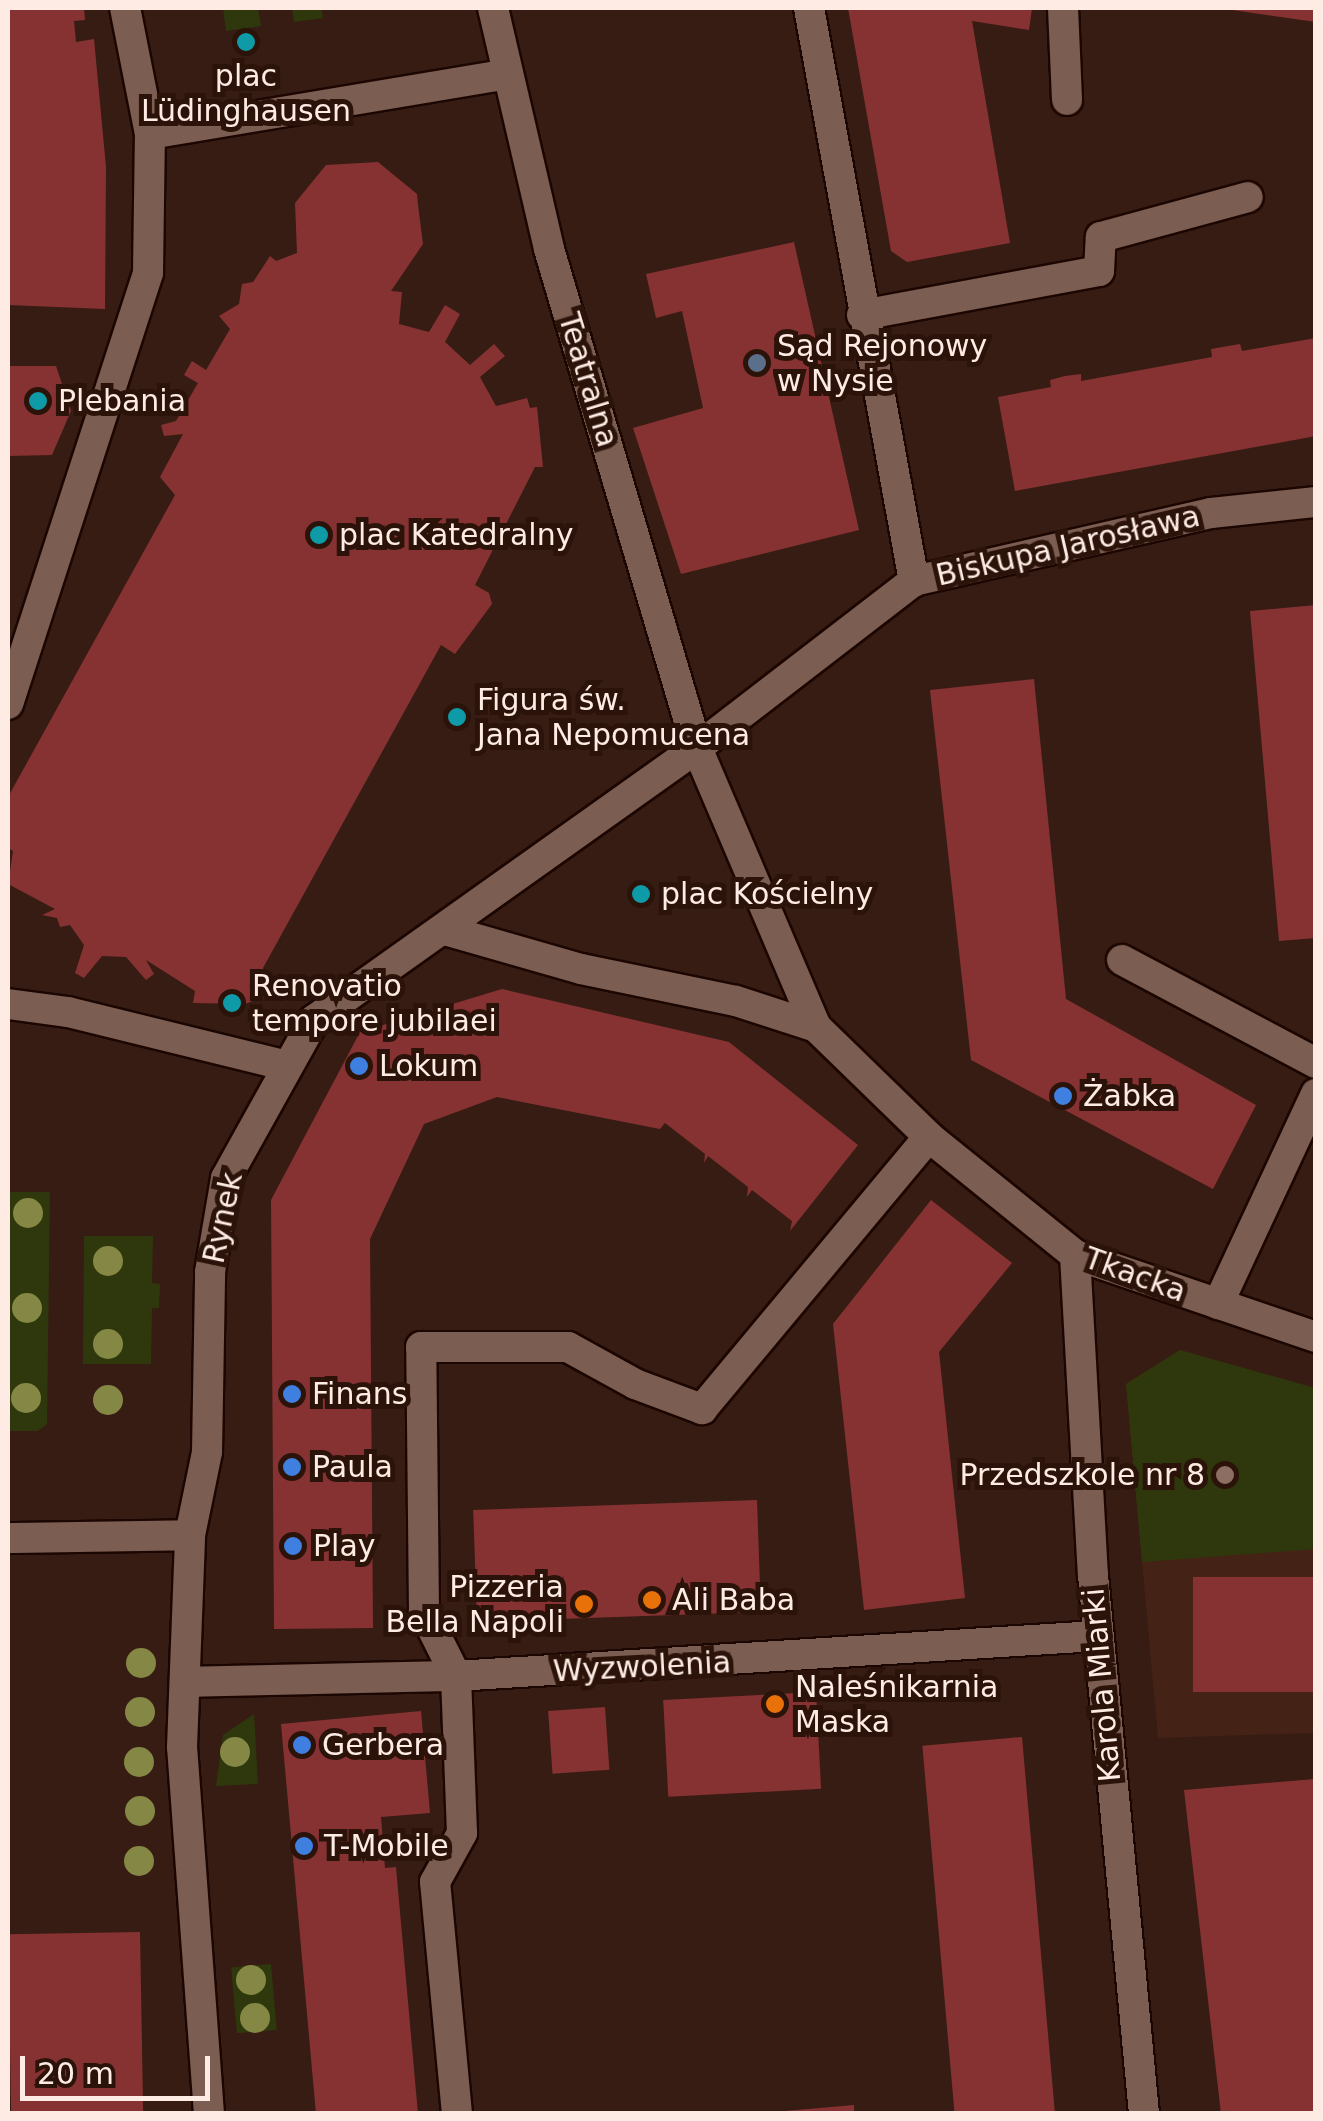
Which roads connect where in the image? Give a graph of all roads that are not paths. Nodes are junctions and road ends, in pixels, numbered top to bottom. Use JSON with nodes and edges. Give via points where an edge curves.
{"nodes":[{"id":1,"x":125,"y":8,"type":"edge"},
{"id":2,"x":493,"y":8,"type":"edge"},
{"id":3,"x":808,"y":8,"type":"edge"},
{"id":4,"x":1063,"y":8,"type":"edge"},
{"id":5,"x":504,"y":75,"type":"junction"},
{"id":6,"x":1067,"y":100,"type":"dead end"},
{"id":7,"x":150,"y":134,"type":"junction"},
{"id":8,"x":1248,"y":197,"type":"dead end"},
{"id":9,"x":862,"y":315,"type":"junction"},
{"id":10,"x":1316,"y":502,"type":"edge"},
{"id":11,"x":914,"y":581,"type":"junction"},
{"id":12,"x":8,"y":704,"type":"edge"},
{"id":13,"x":698,"y":748,"type":"junction"},
{"id":14,"x":445,"y":930,"type":"junction"},
{"id":15,"x":1122,"y":960,"type":"dead end"},
{"id":16,"x":8,"y":1004,"type":"edge"},
{"id":17,"x":816,"y":1027,"type":"junction"},
{"id":18,"x":1316,"y":1063,"type":"edge"},
{"id":19,"x":284,"y":1066,"type":"junction"},
{"id":20,"x":1316,"y":1094,"type":"edge"},
{"id":21,"x":928,"y":1137,"type":"junction"},
{"id":22,"x":1075,"y":1255,"type":"junction"},
{"id":23,"x":1218,"y":1304,"type":"junction"},
{"id":24,"x":1316,"y":1338,"type":"edge"},
{"id":25,"x":190,"y":1535,"type":"junction"},
{"id":26,"x":8,"y":1538,"type":"edge"},
{"id":27,"x":1098,"y":1636,"type":"junction"},
{"id":28,"x":456,"y":1676,"type":"junction"},
{"id":29,"x":185,"y":1682,"type":"junction"},
{"id":30,"x":209,"y":2114,"type":"edge"},
{"id":31,"x":458,"y":2114,"type":"edge"},
{"id":32,"x":1144,"y":2114,"type":"edge"}],
"edges":[{"from":1,"to":7,"type":"street"},
{"from":2,"to":5,"type":"street","name":"Teatralna"},
{"from":3,"to":9,"type":"street"},
{"from":4,"to":6,"type":"street"},
{"from":5,"to":7,"type":"street"},
{"from":5,"to":13,"type":"street","name":"Teatralna","via":[[549,250]]},
{"from":7,"to":12,"type":"street","via":[[148,273]]},
{"from":8,"to":9,"type":"street","via":[[1102,236],[1099,271]]},
{"from":9,"to":11,"type":"street"},
{"from":10,"to":11,"type":"street","name":"Biskupa Jarosława","via":[[1211,513]]},
{"from":11,"to":13,"type":"street","name":"Biskupa Jarosława"},
{"from":13,"to":14,"type":"street"},
{"from":13,"to":17,"type":"street"},
{"from":14,"to":17,"type":"street","via":[[581,969],[736,1000]]},
{"from":14,"to":19,"type":"street","name":"Rynek","via":[[314,1020]]},
{"from":15,"to":18,"type":"street"},
{"from":16,"to":19,"type":"street","via":[[68,1012]]},
{"from":17,"to":21,"type":"street","name":"Tkacka"},
{"from":19,"to":25,"type":"street","name":"Rynek","via":[[226,1178],[210,1272],[204,1489]]},
{"from":20,"to":23,"type":"street"},
{"from":21,"to":22,"type":"street","name":"Tkacka"},
{"from":21,"to":28,"type":"street","via":[[702,1409],[635,1384],[568,1347],[421,1347],[424,1612]]},
{"from":22,"to":23,"type":"street","name":"Tkacka"},
{"from":22,"to":27,"type":"street","name":"Karola Miarki"},
{"from":23,"to":24,"type":"street","name":"Tkacka"},
{"from":25,"to":26,"type":"street"},
{"from":25,"to":29,"type":"street","name":"Rynek"},
{"from":27,"to":28,"type":"street","name":"Wyzwolenia"},
{"from":27,"to":32,"type":"street","name":"Karola Miarki"},
{"from":28,"to":29,"type":"street","name":"Wyzwolenia"},
{"from":28,"to":31,"type":"street","via":[[462,1832],[435,1882]]},
{"from":29,"to":30,"type":"street","name":"Rynek","via":[[182,1747]]}]}
